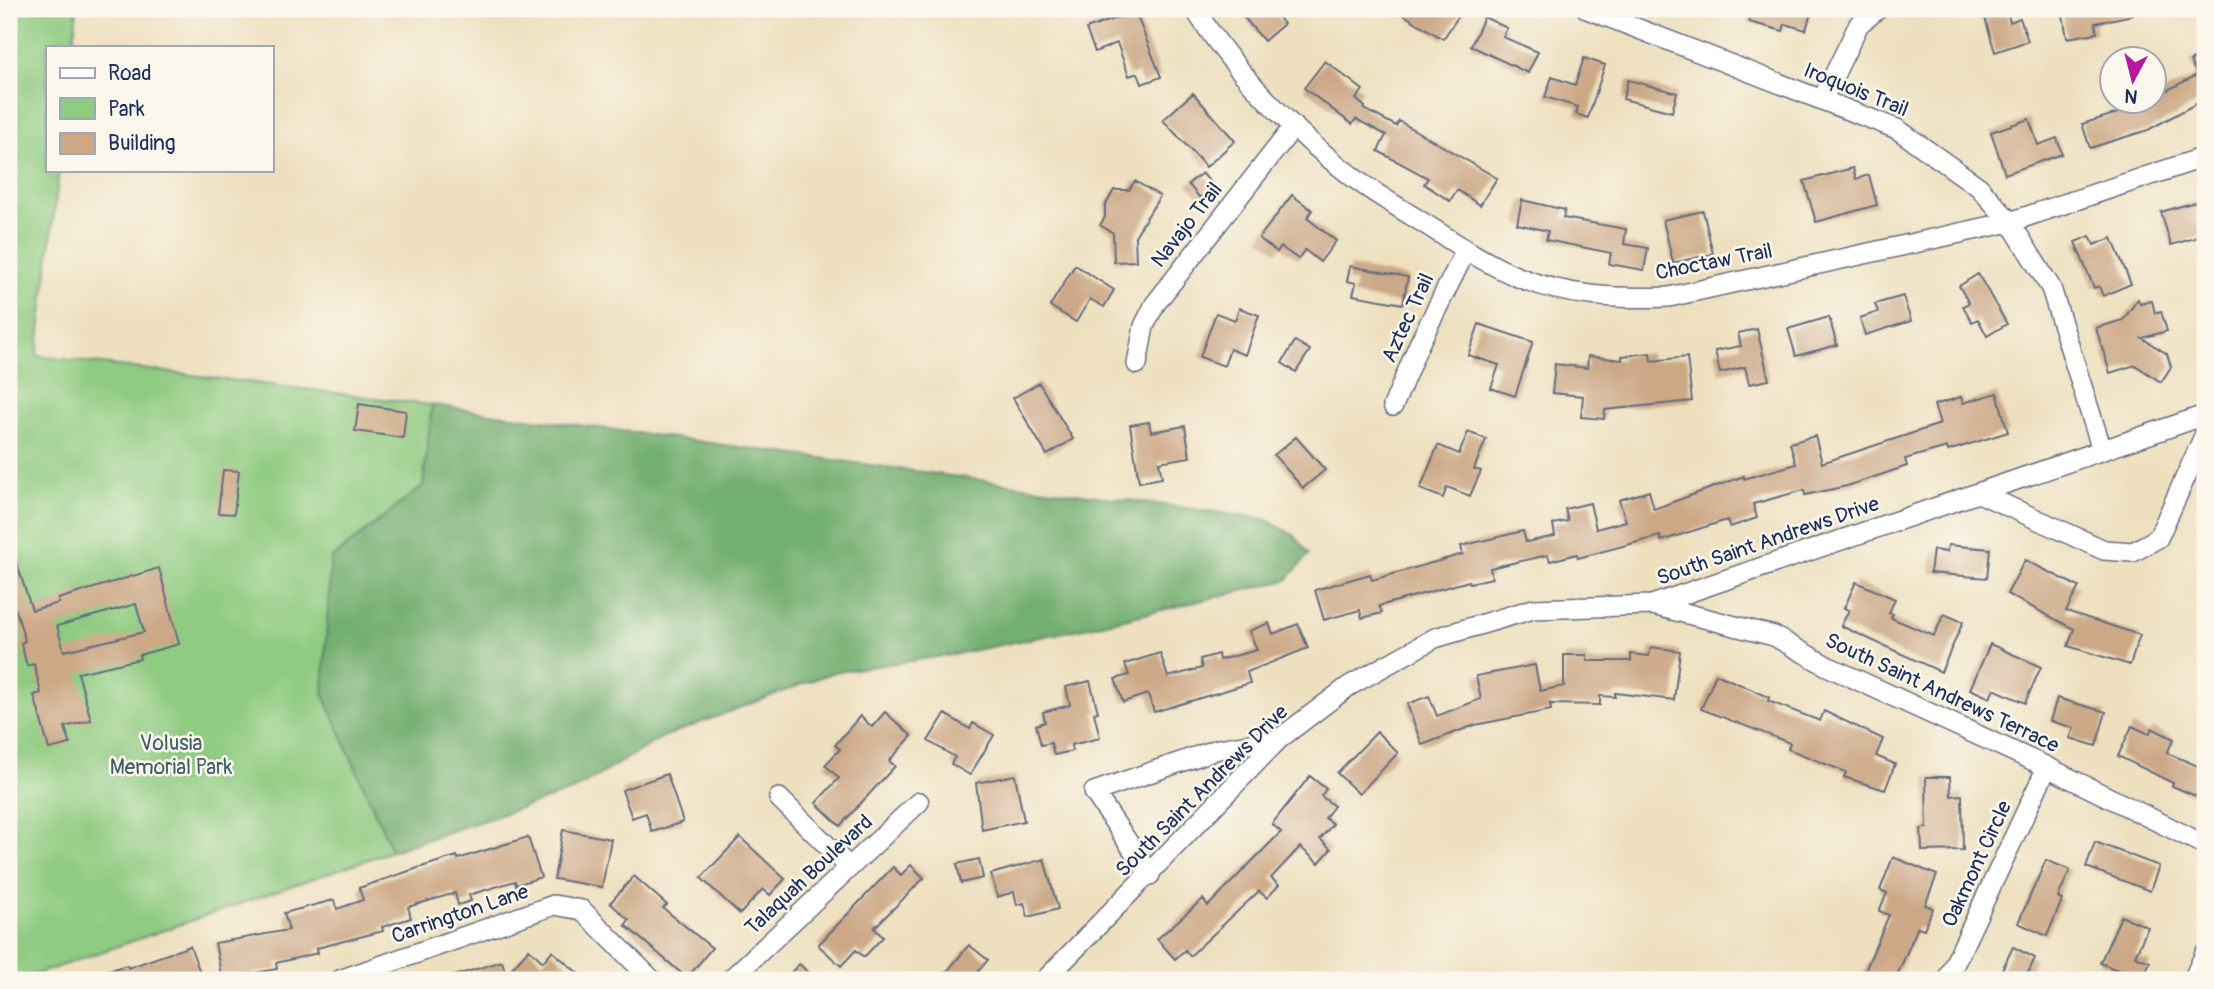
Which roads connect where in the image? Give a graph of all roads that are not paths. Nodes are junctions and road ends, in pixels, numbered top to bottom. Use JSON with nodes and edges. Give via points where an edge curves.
{"nodes":[{"id":1,"x":1195,"y":9,"type":"edge"},
{"id":2,"x":1587,"y":9,"type":"edge"},
{"id":3,"x":1878,"y":9,"type":"edge"},
{"id":4,"x":1822,"y":100,"type":"junction"},
{"id":5,"x":1294,"y":126,"type":"junction"},
{"id":6,"x":2205,"y":157,"type":"edge"},
{"id":7,"x":2010,"y":222,"type":"junction"},
{"id":8,"x":1466,"y":250,"type":"junction"},
{"id":9,"x":1137,"y":364,"type":"dead end"},
{"id":10,"x":1393,"y":406,"type":"dead end"},
{"id":11,"x":2205,"y":415,"type":"edge"},
{"id":12,"x":2205,"y":434,"type":"edge"},
{"id":13,"x":2102,"y":450,"type":"junction"},
{"id":14,"x":1979,"y":493,"type":"junction"},
{"id":15,"x":1652,"y":605,"type":"junction"},
{"id":16,"x":1279,"y":739,"type":"junction"},
{"id":17,"x":2048,"y":767,"type":"junction"},
{"id":18,"x":779,"y":798,"type":"dead end"},
{"id":19,"x":919,"y":802,"type":"dead end"},
{"id":20,"x":2205,"y":845,"type":"edge"},
{"id":21,"x":849,"y":867,"type":"junction"},
{"id":22,"x":1150,"y":875,"type":"junction"},
{"id":23,"x":2205,"y":954,"type":"edge"},
{"id":24,"x":340,"y":980,"type":"edge"},
{"id":25,"x":652,"y":980,"type":"edge"},
{"id":26,"x":730,"y":980,"type":"edge"},
{"id":27,"x":1045,"y":980,"type":"edge"},
{"id":28,"x":1947,"y":980,"type":"edge"},
{"id":29,"x":2193,"y":980,"type":"edge"}],
"edges":[{"from":1,"to":5,"type":"street","name":"Choctaw Trail","via":[[1213,38]]},
{"from":2,"to":4,"type":"street","name":"Iroquois Trail"},
{"from":3,"to":4,"type":"street","via":[[1859,24]]},
{"from":4,"to":7,"type":"street","name":"Iroquois Trail","via":[[1897,128],[1979,187]]},
{"from":5,"to":8,"type":"street","name":"Choctaw Trail","via":[[1355,179]]},
{"from":5,"to":9,"type":"street","name":"Navajo Trail","via":[[1155,304],[1144,326]]},
{"from":6,"to":7,"type":"street","name":"Choctaw Trail"},
{"from":7,"to":8,"type":"street","name":"Choctaw Trail","via":[[1668,297],[1614,299],[1566,292],[1517,277]]},
{"from":7,"to":13,"type":"street","name":"Iroquois Trail","via":[[2051,288]]},
{"from":8,"to":10,"type":"street","name":"Aztec Trail"},
{"from":11,"to":13,"type":"street","name":"South Saint Andrews Drive"},
{"from":12,"to":14,"type":"street","via":[[2158,538],[2133,552],[2104,550]]},
{"from":13,"to":14,"type":"street","name":"South Saint Andrews Drive"},
{"from":14,"to":15,"type":"street","name":"South Saint Andrews Drive"},
{"from":15,"to":16,"type":"street","name":"South Saint Andrews Drive","via":[[1533,609],[1436,638],[1349,686]]},
{"from":15,"to":17,"type":"street","name":"South Saint Andrews Terrace","via":[[1774,636],[1827,666]]},
{"from":16,"to":22,"type":"street","name":"South Saint Andrews Drive"},
{"from":16,"to":22,"type":"street","via":[[1218,749],[1094,792]]},
{"from":17,"to":20,"type":"street","name":"South Saint Andrews Terrace"},
{"from":17,"to":28,"type":"street","name":"Oakmont Circle"},
{"from":18,"to":21,"type":"street"},
{"from":19,"to":21,"type":"street","name":"Talaquah Boulevard"},
{"from":21,"to":26,"type":"street","name":"Talaquah Boulevard"},
{"from":22,"to":27,"type":"street","name":"South Saint Andrews Drive"},
{"from":23,"to":29,"type":"street"},
{"from":24,"to":25,"type":"street","name":"Carrington Lane","via":[[554,905],[582,910]]}]}
